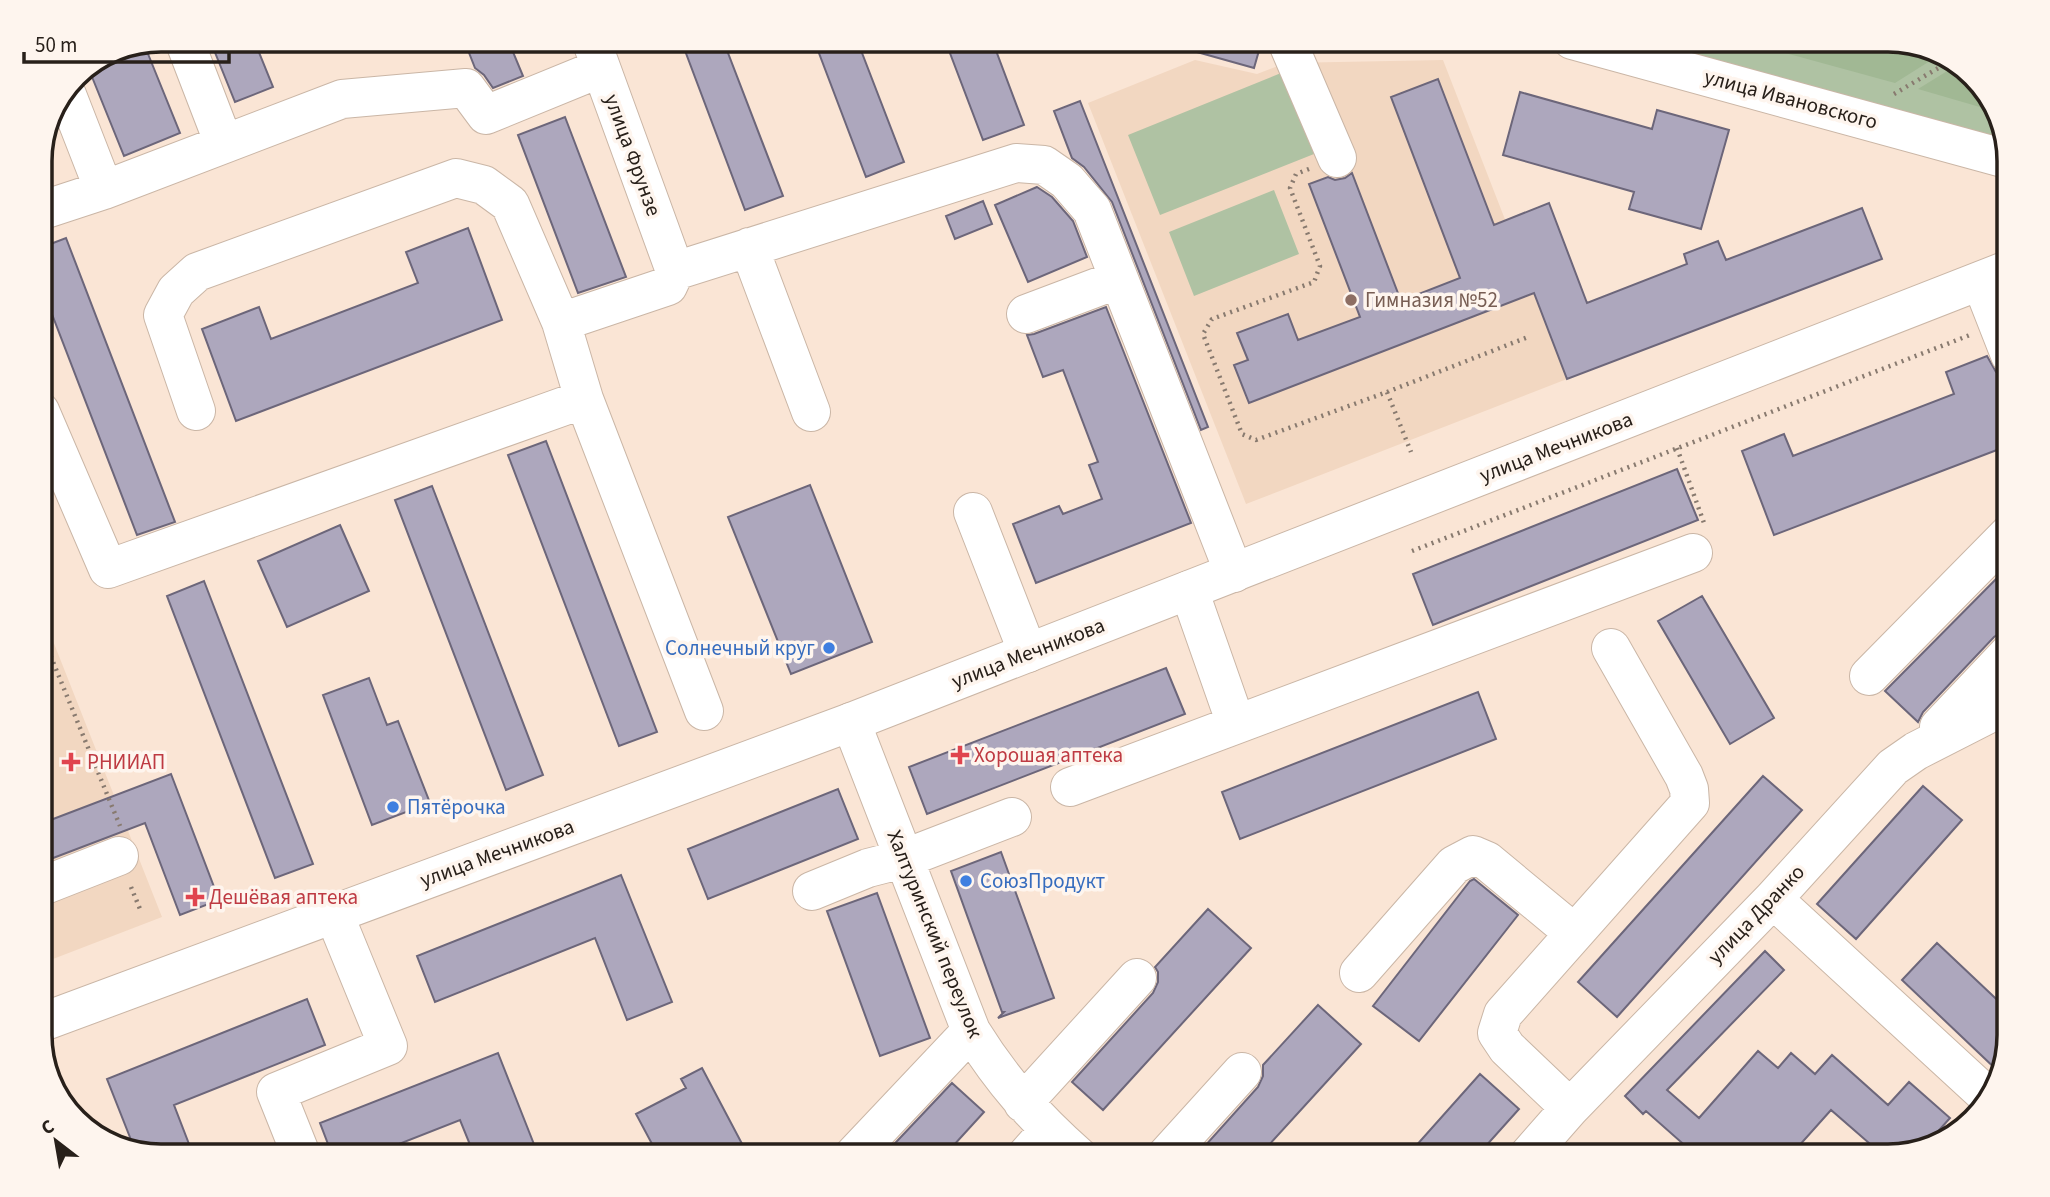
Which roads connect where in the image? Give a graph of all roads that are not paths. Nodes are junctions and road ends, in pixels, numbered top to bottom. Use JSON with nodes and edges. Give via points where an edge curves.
{"nodes":[{"id":1,"x":189,"y":52,"type":"edge"},
{"id":2,"x":1292,"y":52,"type":"edge"},
{"id":3,"x":1616,"y":52,"type":"edge"},
{"id":4,"x":596,"y":54,"type":"edge"},
{"id":5,"x":70,"y":103,"type":"edge"},
{"id":6,"x":224,"y":144,"type":"junction"},
{"id":7,"x":1997,"y":156,"type":"edge"},
{"id":8,"x":1337,"y":158,"type":"road end"},
{"id":9,"x":104,"y":190,"type":"junction"},
{"id":10,"x":53,"y":207,"type":"edge"},
{"id":11,"x":749,"y":247,"type":"junction"},
{"id":12,"x":675,"y":271,"type":"junction"},
{"id":13,"x":1995,"y":275,"type":"edge"},
{"id":14,"x":1119,"y":279,"type":"junction"},
{"id":15,"x":1026,"y":314,"type":"dead end"},
{"id":16,"x":561,"y":322,"type":"junction"},
{"id":17,"x":584,"y":399,"type":"junction"},
{"id":18,"x":196,"y":411,"type":"dead end"},
{"id":19,"x":811,"y":412,"type":"dead end"},
{"id":20,"x":53,"y":441,"type":"edge"},
{"id":21,"x":973,"y":512,"type":"dead end"},
{"id":22,"x":1997,"y":546,"type":"edge"},
{"id":23,"x":1693,"y":553,"type":"road end"},
{"id":24,"x":1234,"y":573,"type":"junction"},
{"id":25,"x":1189,"y":590,"type":"junction"},
{"id":26,"x":1611,"y":648,"type":"dead end"},
{"id":27,"x":1028,"y":653,"type":"junction"},
{"id":28,"x":1997,"y":666,"type":"edge"},
{"id":29,"x":1869,"y":676,"type":"dead end"},
{"id":30,"x":1997,"y":710,"type":"edge"},
{"id":31,"x":704,"y":711,"type":"dead end"},
{"id":32,"x":851,"y":722,"type":"junction"},
{"id":33,"x":1236,"y":724,"type":"junction"},
{"id":34,"x":1916,"y":751,"type":"junction"},
{"id":35,"x":1070,"y":787,"type":"dead end"},
{"id":36,"x":1012,"y":817,"type":"dead end"},
{"id":37,"x":119,"y":856,"type":"road end"},
{"id":38,"x":903,"y":859,"type":"junction"},
{"id":39,"x":53,"y":882,"type":"edge"},
{"id":40,"x":812,"y":891,"type":"dead end"},
{"id":41,"x":1773,"y":899,"type":"junction"},
{"id":42,"x":334,"y":914,"type":"junction"},
{"id":43,"x":1574,"y":933,"type":"junction"},
{"id":44,"x":1359,"y":973,"type":"dead end"},
{"id":45,"x":1138,"y":978,"type":"dead end"},
{"id":46,"x":53,"y":1018,"type":"edge"},
{"id":47,"x":971,"y":1031,"type":"junction"},
{"id":48,"x":1242,"y":1072,"type":"dead end"},
{"id":49,"x":1982,"y":1091,"type":"edge"},
{"id":50,"x":1570,"y":1108,"type":"junction"},
{"id":51,"x":1032,"y":1130,"type":"edge"},
{"id":52,"x":297,"y":1144,"type":"edge"},
{"id":53,"x":864,"y":1144,"type":"edge"},
{"id":54,"x":1056,"y":1144,"type":"edge"},
{"id":55,"x":1177,"y":1144,"type":"edge"},
{"id":56,"x":1538,"y":1144,"type":"edge"}],
"edges":[{"from":1,"to":6,"type":"main road"},
{"from":2,"to":8,"type":"main road"},
{"from":3,"to":7,"type":"main road","name":"улица Ивановского"},
{"from":4,"to":6,"type":"main road","via":[[486,115],[466,88],[342,99]]},
{"from":4,"to":12,"type":"main road","name":"улица Фрунзе"},
{"from":5,"to":9,"type":"main road"},
{"from":6,"to":9,"type":"main road"},
{"from":9,"to":10,"type":"main road"},
{"from":11,"to":12,"type":"main road"},
{"from":11,"to":14,"type":"main road","via":[[1017,163],[1044,165],[1068,181],[1092,210]]},
{"from":11,"to":19,"type":"main road"},
{"from":12,"to":16,"type":"main road","via":[[668,286]]},
{"from":13,"to":24,"type":"main road","name":"улица Мечникова"},
{"from":14,"to":15,"type":"main road"},
{"from":14,"to":24,"type":"main road"},
{"from":16,"to":17,"type":"main road"},
{"from":16,"to":18,"type":"main road","via":[[510,204],[484,185],[456,178],[197,272],[176,291],[163,315]]},
{"from":17,"to":20,"type":"main road","via":[[108,569]]},
{"from":17,"to":31,"type":"main road"},
{"from":21,"to":27,"type":"main road"},
{"from":22,"to":29,"type":"main road"},
{"from":23,"to":33,"type":"main road"},
{"from":24,"to":25,"type":"main road","name":"улица Мечникова"},
{"from":25,"to":27,"type":"main road","name":"улица Мечникова"},
{"from":25,"to":33,"type":"main road"},
{"from":26,"to":43,"type":"main road","via":[[1684,776],[1690,803]]},
{"from":27,"to":32,"type":"main road","name":"улица Мечникова"},
{"from":28,"to":34,"type":"main road"},
{"from":30,"to":34,"type":"main road","name":"улица Дранко"},
{"from":32,"to":38,"type":"main road","name":"Халтуринский переулок"},
{"from":32,"to":42,"type":"main road","name":"улица Мечникова"},
{"from":33,"to":35,"type":"main road"},
{"from":34,"to":41,"type":"main road","name":"улица Дранко","via":[[1893,767]]},
{"from":36,"to":38,"type":"main road"},
{"from":37,"to":39,"type":"main road"},
{"from":38,"to":40,"type":"main road"},
{"from":38,"to":47,"type":"main road","name":"Халтуринский переулок"},
{"from":41,"to":49,"type":"main road"},
{"from":41,"to":50,"type":"main road","name":"улица Дранко"},
{"from":42,"to":46,"type":"main road","name":"улица Мечникова"},
{"from":42,"to":52,"type":"main road","via":[[388,1046],[275,1092]]},
{"from":43,"to":44,"type":"main road","via":[[1487,861],[1473,855],[1454,864]]},
{"from":43,"to":50,"type":"main road","via":[[1503,1013],[1497,1033]]},
{"from":45,"to":51,"type":"main road"},
{"from":47,"to":51,"type":"main road","name":"Халтуринский переулок"},
{"from":47,"to":53,"type":"main road"},
{"from":48,"to":55,"type":"main road"},
{"from":50,"to":56,"type":"main road","name":"улица Дранко"},
{"from":51,"to":54,"type":"main road","name":"Халтуринский переулок"}]}
